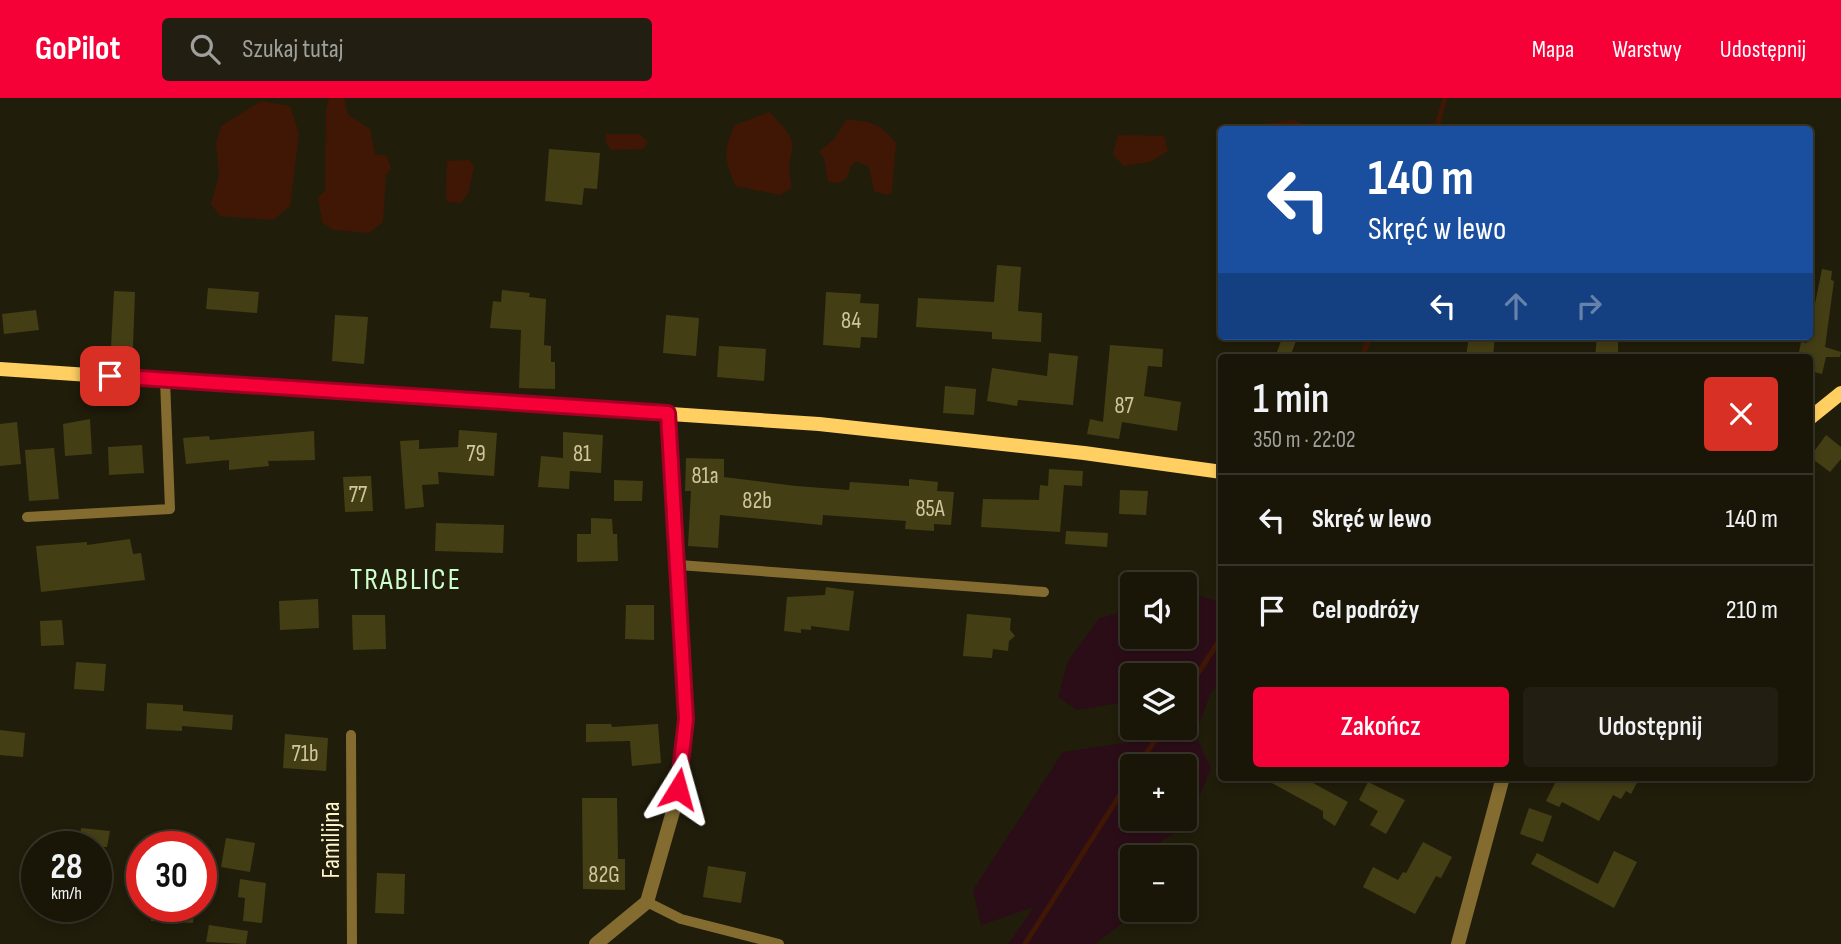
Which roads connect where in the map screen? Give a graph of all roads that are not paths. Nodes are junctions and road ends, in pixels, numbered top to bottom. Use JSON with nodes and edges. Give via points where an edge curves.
{"nodes":[{"id":1,"x":0,"y":369,"type":"edge"},
{"id":2,"x":165,"y":380,"type":"junction"},
{"id":3,"x":1841,"y":393,"type":"edge"},
{"id":4,"x":668,"y":413,"type":"junction"},
{"id":5,"x":1813,"y":416,"type":"edge"},
{"id":6,"x":1218,"y":471,"type":"edge"},
{"id":7,"x":27,"y":517,"type":"dead end"},
{"id":8,"x":679,"y":565,"type":"junction"},
{"id":9,"x":1044,"y":592,"type":"dead end"},
{"id":10,"x":351,"y":735,"type":"dead end"},
{"id":11,"x":1502,"y":781,"type":"edge"},
{"id":12,"x":647,"y":902,"type":"junction"},
{"id":13,"x":352,"y":944,"type":"edge"},
{"id":14,"x":596,"y":944,"type":"edge"},
{"id":15,"x":779,"y":944,"type":"edge"},
{"id":16,"x":1458,"y":944,"type":"edge"}],
"edges":[{"from":1,"to":2,"type":"street"},
{"from":2,"to":4,"type":"street"},
{"from":2,"to":7,"type":"lane","via":[[170,509]]},
{"from":3,"to":5,"type":"street"},
{"from":4,"to":6,"type":"street","via":[[832,425]]},
{"from":4,"to":8,"type":"street"},
{"from":8,"to":9,"type":"lane"},
{"from":8,"to":12,"type":"street","via":[[686,719],[683,757],[674,808]]},
{"from":10,"to":13,"type":"lane","name":"Familijna"},
{"from":11,"to":16,"type":"street"},
{"from":12,"to":14,"type":"street"},
{"from":12,"to":15,"type":"lane","via":[[681,919]]}]}
